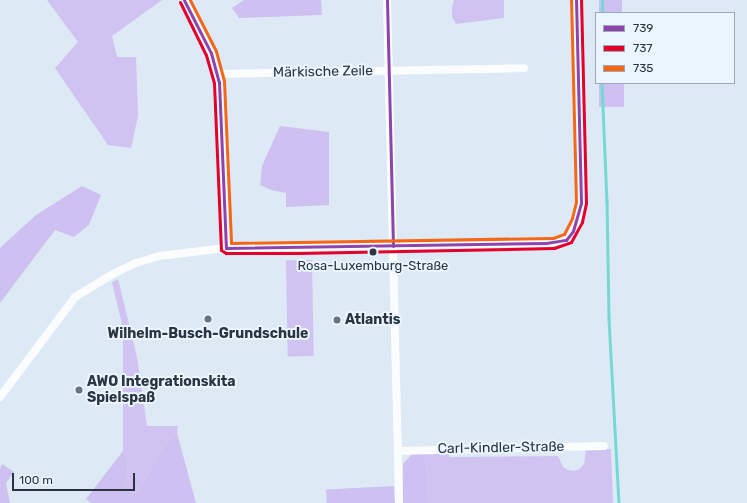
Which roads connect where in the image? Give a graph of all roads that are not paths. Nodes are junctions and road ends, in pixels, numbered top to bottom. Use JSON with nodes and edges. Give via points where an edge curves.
{"nodes":[{"id":1,"x":184,"y":0,"type":"edge"},
{"id":2,"x":387,"y":0,"type":"edge"},
{"id":3,"x":576,"y":0,"type":"edge"},
{"id":4,"x":524,"y":68,"type":"dead end"},
{"id":5,"x":388,"y":71,"type":"junction"},
{"id":6,"x":218,"y":74,"type":"junction"},
{"id":7,"x":392,"y":246,"type":"junction"},
{"id":8,"x":226,"y":248,"type":"junction"},
{"id":9,"x":0,"y":397,"type":"edge"},
{"id":10,"x":604,"y":446,"type":"dead end"},
{"id":11,"x":398,"y":451,"type":"junction"},
{"id":12,"x":399,"y":503,"type":"edge"}],
"edges":[{"from":1,"to":6,"type":"street","via":[[211,53]]},
{"from":2,"to":5,"type":"street"},
{"from":3,"to":7,"type":"street","via":[[581,203],[570,236],[554,243]]},
{"from":4,"to":5,"type":"street","name":"Märkische Zeile"},
{"from":5,"to":6,"type":"street","name":"Märkische Zeile"},
{"from":5,"to":7,"type":"street"},
{"from":6,"to":8,"type":"street"},
{"from":7,"to":8,"type":"street"},
{"from":7,"to":11,"type":"street"},
{"from":8,"to":9,"type":"street","via":[[159,256],[136,263],[82,292],[70,304]]},
{"from":10,"to":11,"type":"street","name":"Carl-Kindler-Straße"},
{"from":11,"to":12,"type":"street"}]}
